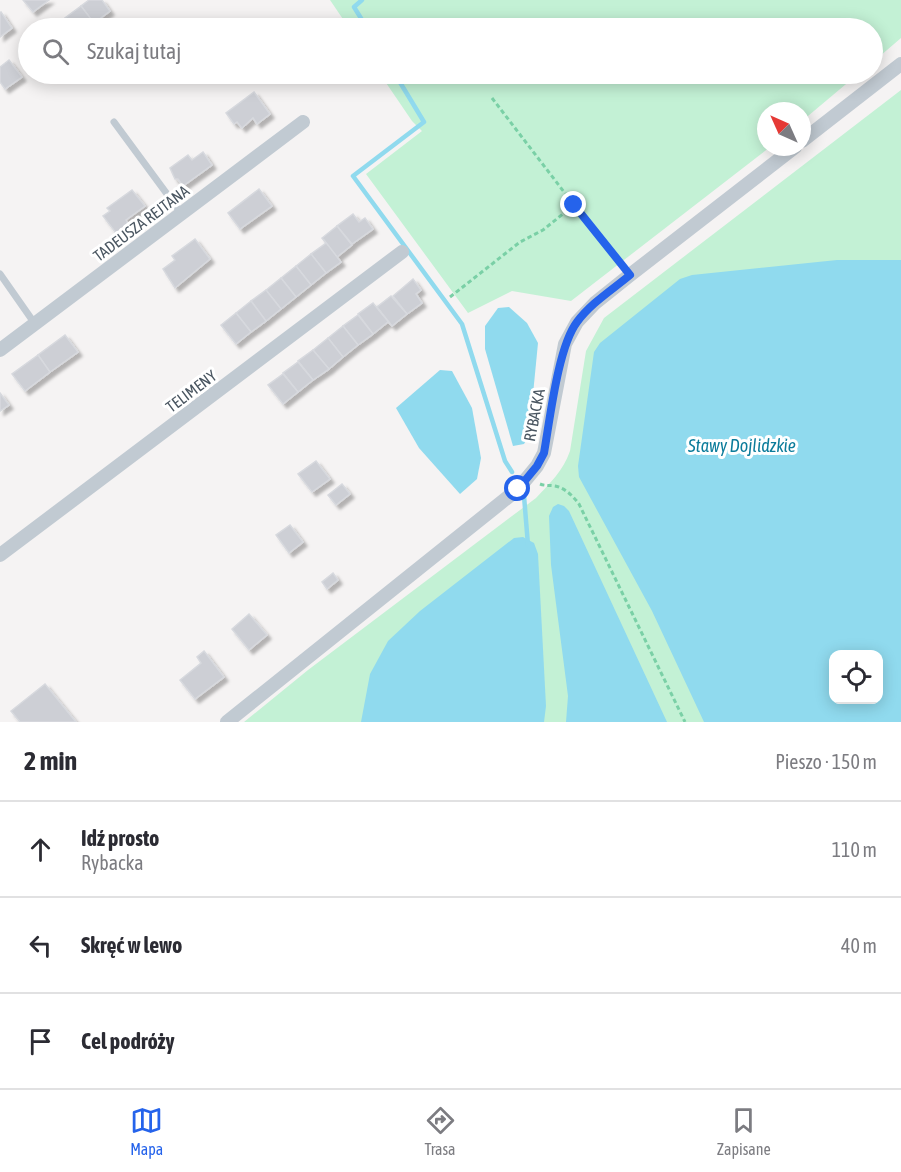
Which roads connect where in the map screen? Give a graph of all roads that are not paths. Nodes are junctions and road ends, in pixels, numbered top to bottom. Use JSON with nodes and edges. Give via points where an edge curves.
{"nodes":[{"id":1,"x":901,"y":64,"type":"edge"},
{"id":2,"x":883,"y":78,"type":"edge"},
{"id":3,"x":875,"y":84,"type":"edge"},
{"id":4,"x":114,"y":122,"type":"dead end"},
{"id":5,"x":303,"y":122,"type":"dead end"},
{"id":6,"x":811,"y":134,"type":"edge"},
{"id":7,"x":783,"y":156,"type":"edge"},
{"id":8,"x":181,"y":213,"type":"junction"},
{"id":9,"x":402,"y":252,"type":"dead end"},
{"id":10,"x":0,"y":274,"type":"edge"},
{"id":11,"x":34,"y":324,"type":"junction"},
{"id":12,"x":0,"y":350,"type":"edge"},
{"id":13,"x":0,"y":555,"type":"edge"},
{"id":14,"x":227,"y":722,"type":"edge"}],
"edges":[{"from":1,"to":2,"type":"street"},
{"from":3,"to":6,"type":"street"},
{"from":4,"to":8,"type":"lane"},
{"from":5,"to":8,"type":"street","name":"TADEUSZA REJTANA"},
{"from":7,"to":14,"type":"street","name":"RYBACKA","via":[[630,275],[577,322],[565,344],[544,453],[518,489]]},
{"from":8,"to":11,"type":"street","name":"TADEUSZA REJTANA"},
{"from":9,"to":13,"type":"street","name":"TELIMENY"},
{"from":10,"to":11,"type":"lane"},
{"from":11,"to":12,"type":"street","name":"TADEUSZA REJTANA"}]}
